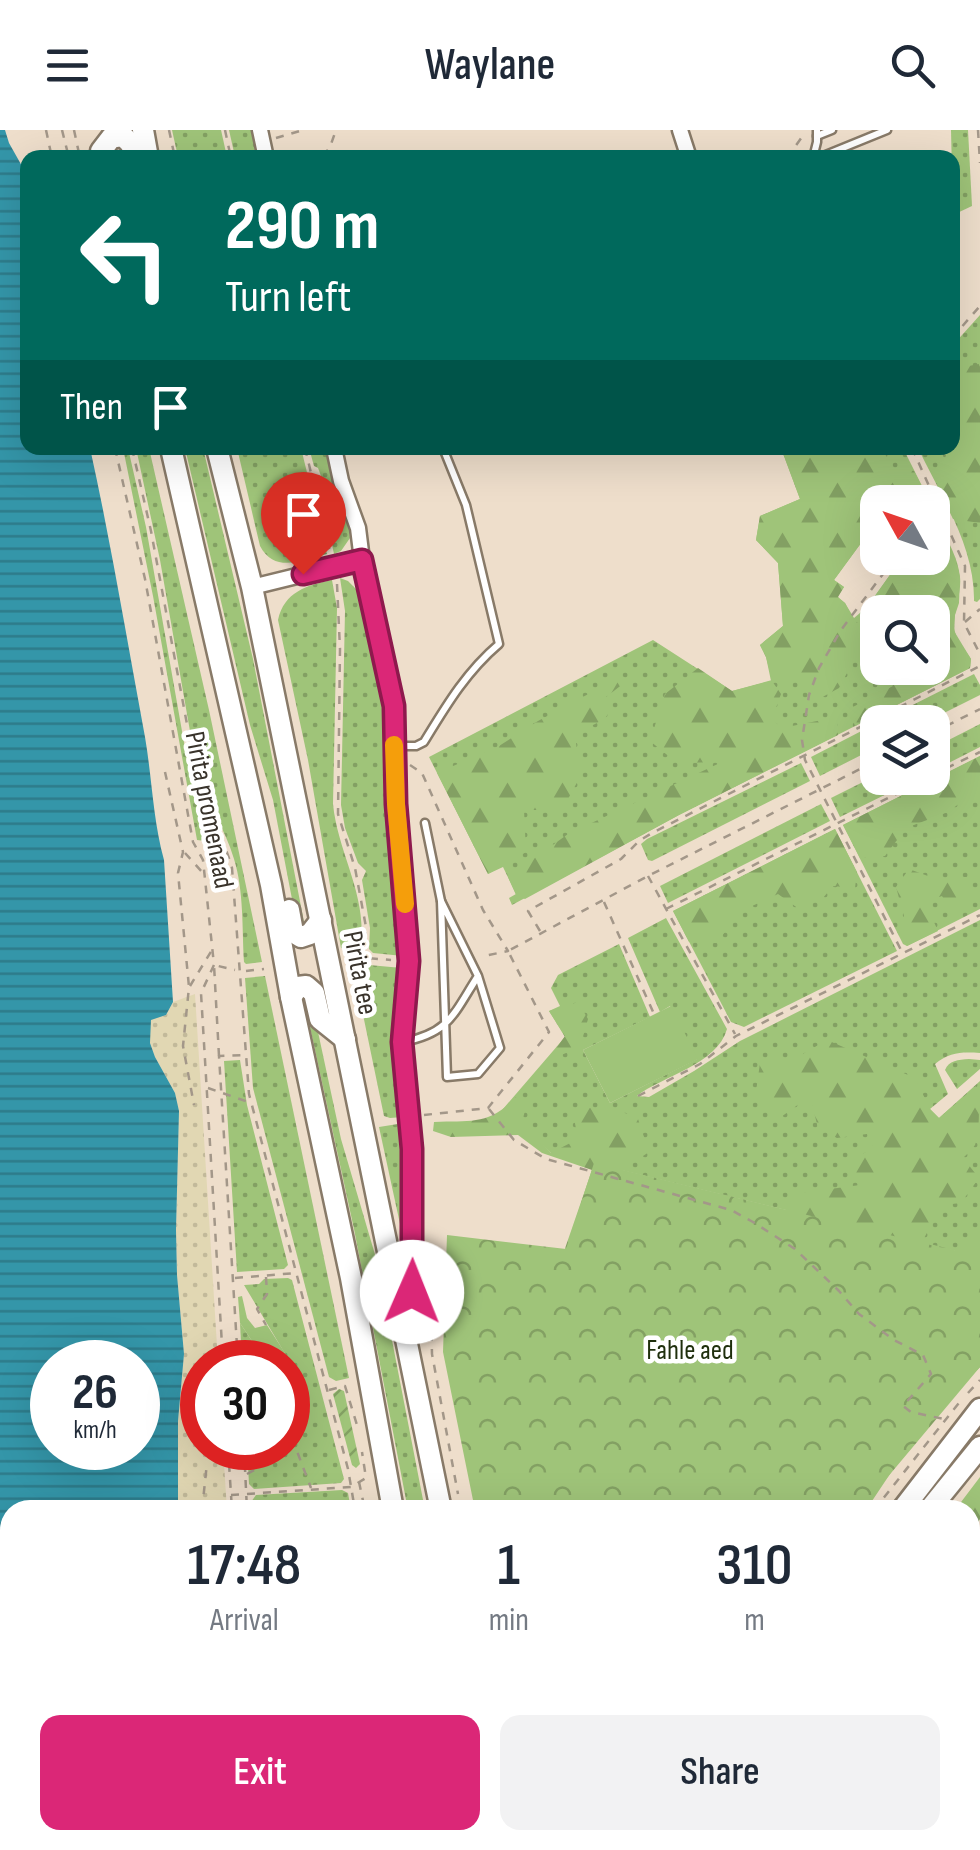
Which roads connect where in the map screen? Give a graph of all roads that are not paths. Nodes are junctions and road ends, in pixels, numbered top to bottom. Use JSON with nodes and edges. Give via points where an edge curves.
{"nodes":[{"id":1,"x":832,"y":130,"type":"edge"},
{"id":2,"x":887,"y":130,"type":"edge"},
{"id":3,"x":817,"y":133,"type":"edge"},
{"id":4,"x":104,"y":150,"type":"edge"},
{"id":5,"x":133,"y":150,"type":"edge"},
{"id":6,"x":836,"y":150,"type":"edge"},
{"id":7,"x":172,"y":455,"type":"edge"},
{"id":8,"x":220,"y":455,"type":"edge"},
{"id":9,"x":336,"y":455,"type":"edge"},
{"id":10,"x":446,"y":455,"type":"edge"},
{"id":11,"x":362,"y":560,"type":"junction"},
{"id":12,"x":252,"y":587,"type":"junction"},
{"id":13,"x":394,"y":746,"type":"junction"},
{"id":14,"x":424,"y":823,"type":"dead end"},
{"id":15,"x":271,"y":885,"type":"junction"},
{"id":16,"x":441,"y":902,"type":"junction"},
{"id":17,"x":321,"y":920,"type":"junction"},
{"id":18,"x":478,"y":976,"type":"junction"},
{"id":19,"x":291,"y":997,"type":"junction"},
{"id":20,"x":446,"y":1026,"type":"junction"},
{"id":21,"x":345,"y":1038,"type":"junction"},
{"id":22,"x":402,"y":1042,"type":"junction"},
{"id":23,"x":410,"y":1353,"type":"junction"},
{"id":24,"x":980,"y":1410,"type":"edge"},
{"id":25,"x":980,"y":1447,"type":"edge"},
{"id":26,"x":391,"y":1500,"type":"edge"},
{"id":27,"x":438,"y":1500,"type":"edge"},
{"id":28,"x":910,"y":1500,"type":"edge"},
{"id":29,"x":938,"y":1500,"type":"edge"}],
"edges":[{"from":1,"to":3,"type":"lane"},
{"from":2,"to":6,"type":"lane"},
{"from":4,"to":5,"type":"main road","via":[[111,138],[124,136]]},
{"from":7,"to":15,"type":"main road"},
{"from":8,"to":12,"type":"main road","name":"Pirita tee"},
{"from":9,"to":11,"type":"street"},
{"from":10,"to":13,"type":"lane","via":[[466,505],[498,644],[463,680],[424,742]]},
{"from":11,"to":12,"type":"street"},
{"from":11,"to":13,"type":"street","via":[[394,706]]},
{"from":12,"to":17,"type":"main road","name":"Pirita tee"},
{"from":13,"to":22,"type":"street","via":[[409,961]]},
{"from":14,"to":16,"type":"lane"},
{"from":15,"to":17,"type":"main road","via":[[300,937]]},
{"from":15,"to":19,"type":"main road"},
{"from":16,"to":18,"type":"lane"},
{"from":16,"to":20,"type":"lane"},
{"from":17,"to":21,"type":"main road","name":"Pirita tee"},
{"from":18,"to":20,"type":"lane"},
{"from":18,"to":20,"type":"lane","via":[[500,1048],[478,1074],[447,1077]]},
{"from":19,"to":21,"type":"main road","via":[[306,986],[320,1019]]},
{"from":19,"to":26,"type":"main road"},
{"from":20,"to":22,"type":"lane"},
{"from":21,"to":23,"type":"main road","name":"Pirita tee"},
{"from":22,"to":23,"type":"street","via":[[412,1149]]},
{"from":23,"to":27,"type":"main road","name":"Pirita tee"},
{"from":24,"to":28,"type":"main road"},
{"from":25,"to":29,"type":"main road"}]}
